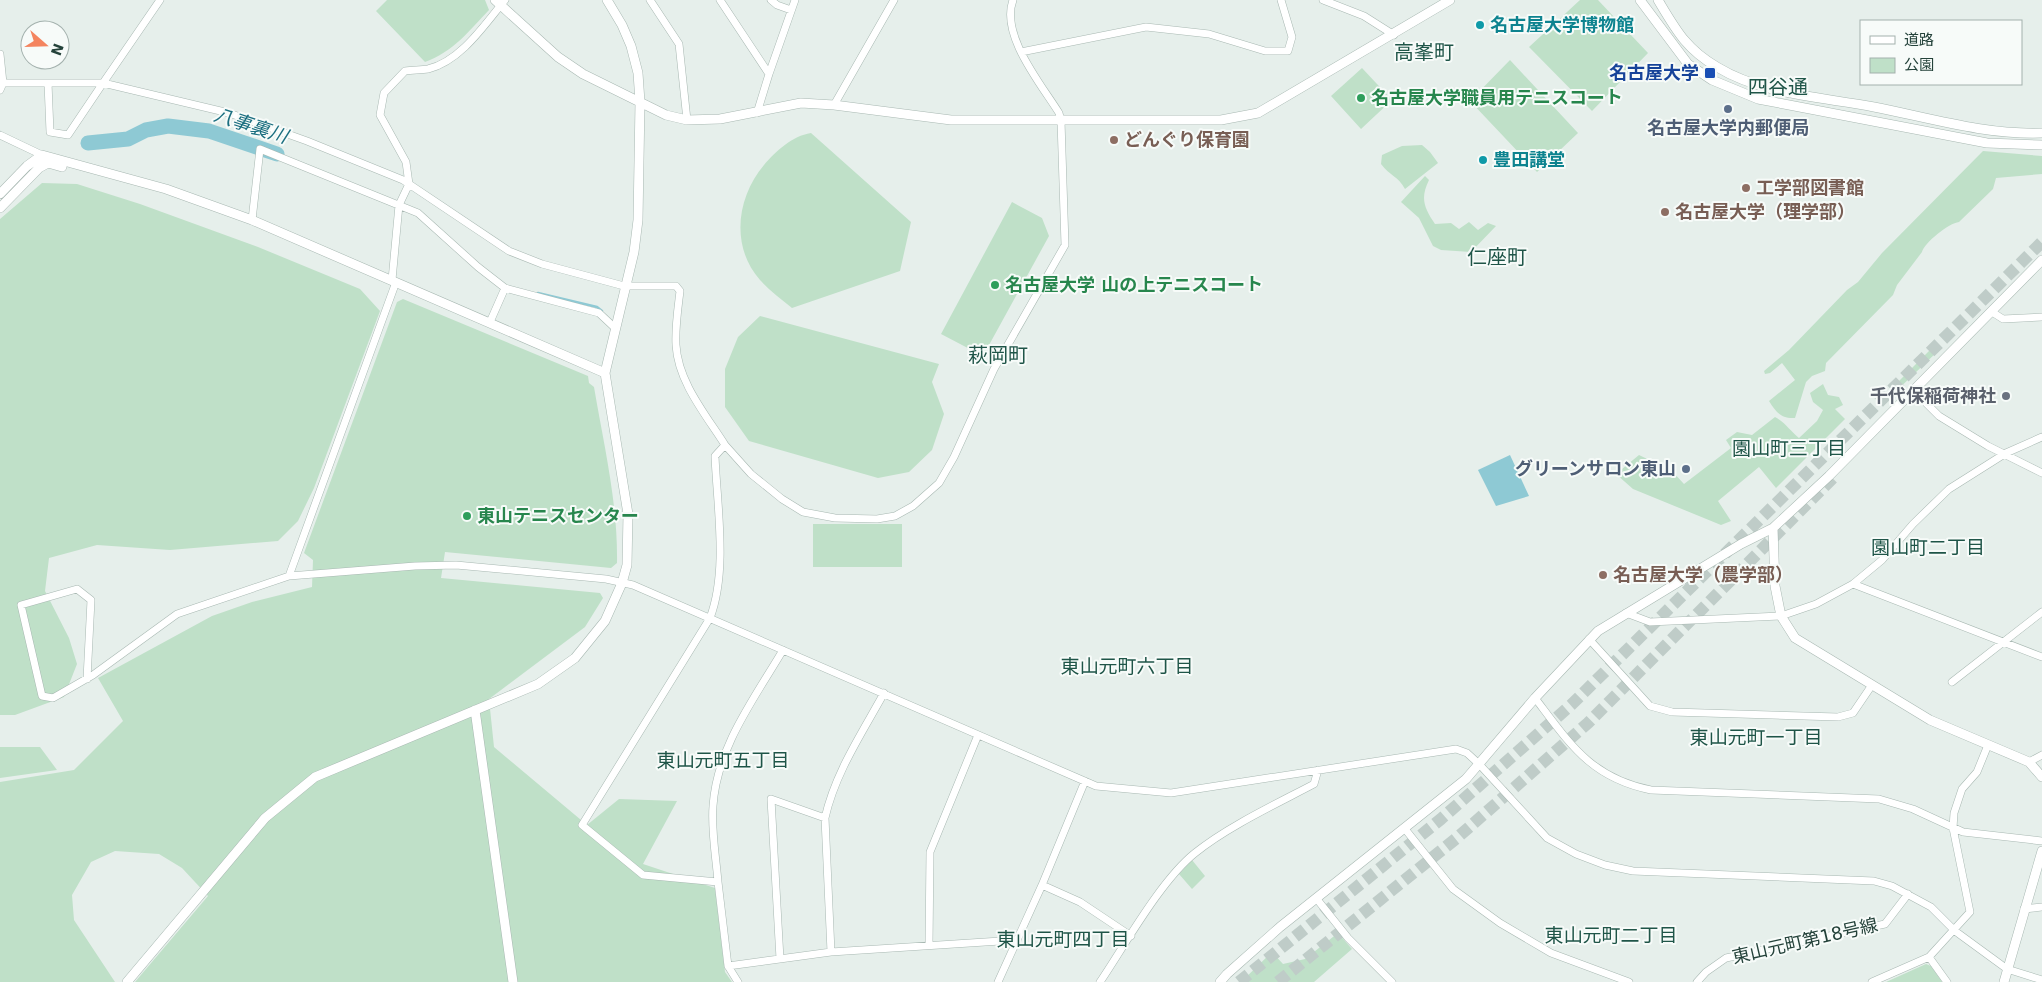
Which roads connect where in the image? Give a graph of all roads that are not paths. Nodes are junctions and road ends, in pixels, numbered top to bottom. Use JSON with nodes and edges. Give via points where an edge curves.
{"nodes":[{"id":1,"x":160,"y":0,"type":"edge"},
{"id":2,"x":607,"y":0,"type":"edge"},
{"id":3,"x":650,"y":0,"type":"edge"},
{"id":4,"x":720,"y":0,"type":"edge"},
{"id":5,"x":771,"y":0,"type":"edge"},
{"id":6,"x":795,"y":0,"type":"edge"},
{"id":7,"x":894,"y":0,"type":"edge"},
{"id":8,"x":1012,"y":0,"type":"edge"},
{"id":9,"x":1281,"y":0,"type":"edge"},
{"id":10,"x":1322,"y":0,"type":"edge"},
{"id":11,"x":1450,"y":0,"type":"edge"},
{"id":12,"x":1640,"y":0,"type":"edge"},
{"id":13,"x":1658,"y":0,"type":"edge"},
{"id":14,"x":500,"y":2,"type":"edge"},
{"id":15,"x":791,"y":10,"type":"junction"},
{"id":16,"x":1394,"y":35,"type":"junction"},
{"id":17,"x":1021,"y":52,"type":"junction"},
{"id":18,"x":0,"y":54,"type":"edge"},
{"id":19,"x":769,"y":74,"type":"junction"},
{"id":20,"x":103,"y":82,"type":"junction"},
{"id":21,"x":48,"y":83,"type":"junction"},
{"id":22,"x":1,"y":86,"type":"edge"},
{"id":23,"x":640,"y":102,"type":"junction"},
{"id":24,"x":834,"y":105,"type":"junction"},
{"id":25,"x":757,"y":113,"type":"junction"},
{"id":26,"x":687,"y":120,"type":"junction"},
{"id":27,"x":1061,"y":121,"type":"junction"},
{"id":28,"x":2042,"y":133,"type":"edge"},
{"id":29,"x":0,"y":135,"type":"edge"},
{"id":30,"x":2042,"y":145,"type":"edge"},
{"id":31,"x":42,"y":155,"type":"junction"},
{"id":32,"x":38,"y":168,"type":"junction"},
{"id":33,"x":409,"y":184,"type":"junction"},
{"id":34,"x":0,"y":194,"type":"edge"},
{"id":35,"x":173,"y":194,"type":"junction"},
{"id":36,"x":399,"y":205,"type":"junction"},
{"id":37,"x":0,"y":208,"type":"edge"},
{"id":38,"x":252,"y":220,"type":"junction"},
{"id":39,"x":2042,"y":260,"type":"edge"},
{"id":40,"x":394,"y":281,"type":"junction"},
{"id":41,"x":624,"y":286,"type":"junction"},
{"id":42,"x":505,"y":288,"type":"junction"},
{"id":43,"x":1992,"y":312,"type":"junction"},
{"id":44,"x":2042,"y":317,"type":"edge"},
{"id":45,"x":490,"y":322,"type":"junction"},
{"id":46,"x":615,"y":328,"type":"junction"},
{"id":47,"x":605,"y":373,"type":"junction"},
{"id":48,"x":1913,"y":390,"type":"junction"},
{"id":49,"x":2042,"y":438,"type":"edge"},
{"id":50,"x":725,"y":445,"type":"junction"},
{"id":51,"x":2006,"y":453,"type":"junction"},
{"id":52,"x":2042,"y":473,"type":"edge"},
{"id":53,"x":1773,"y":528,"type":"junction"},
{"id":54,"x":289,"y":576,"type":"junction"},
{"id":55,"x":622,"y":583,"type":"junction"},
{"id":56,"x":1853,"y":584,"type":"junction"},
{"id":57,"x":2042,"y":612,"type":"edge"},
{"id":58,"x":1626,"y":613,"type":"junction"},
{"id":59,"x":1781,"y":616,"type":"junction"},
{"id":60,"x":710,"y":618,"type":"junction"},
{"id":61,"x":1590,"y":639,"type":"junction"},
{"id":62,"x":2002,"y":643,"type":"junction"},
{"id":63,"x":782,"y":650,"type":"junction"},
{"id":64,"x":2042,"y":657,"type":"edge"},
{"id":65,"x":87,"y":679,"type":"junction"},
{"id":66,"x":1952,"y":682,"type":"dead end"},
{"id":67,"x":1872,"y":685,"type":"junction"},
{"id":68,"x":884,"y":693,"type":"junction"},
{"id":69,"x":1535,"y":698,"type":"junction"},
{"id":70,"x":475,"y":710,"type":"junction"},
{"id":71,"x":978,"y":735,"type":"junction"},
{"id":72,"x":1988,"y":745,"type":"junction"},
{"id":73,"x":2042,"y":755,"type":"edge"},
{"id":74,"x":2029,"y":762,"type":"junction"},
{"id":75,"x":1479,"y":764,"type":"junction"},
{"id":76,"x":1318,"y":770,"type":"junction"},
{"id":77,"x":2042,"y":777,"type":"edge"},
{"id":78,"x":1085,"y":781,"type":"junction"},
{"id":79,"x":825,"y":818,"type":"junction"},
{"id":80,"x":1405,"y":828,"type":"junction"},
{"id":81,"x":1953,"y":828,"type":"junction"},
{"id":82,"x":2042,"y":841,"type":"edge"},
{"id":83,"x":2042,"y":851,"type":"edge"},
{"id":84,"x":718,"y":882,"type":"junction"},
{"id":85,"x":1042,"y":885,"type":"junction"},
{"id":86,"x":1908,"y":894,"type":"junction"},
{"id":87,"x":1316,"y":898,"type":"junction"},
{"id":88,"x":2042,"y":907,"type":"edge"},
{"id":89,"x":2024,"y":909,"type":"junction"},
{"id":90,"x":1955,"y":930,"type":"junction"},
{"id":91,"x":1131,"y":936,"type":"junction"},
{"id":92,"x":1016,"y":940,"type":"junction"},
{"id":93,"x":929,"y":946,"type":"junction"},
{"id":94,"x":830,"y":952,"type":"junction"},
{"id":95,"x":1929,"y":957,"type":"junction"},
{"id":96,"x":780,"y":959,"type":"junction"},
{"id":97,"x":728,"y":966,"type":"junction"},
{"id":98,"x":2007,"y":969,"type":"junction"},
{"id":99,"x":2042,"y":980,"type":"edge"},
{"id":100,"x":127,"y":982,"type":"edge"},
{"id":101,"x":513,"y":982,"type":"edge"},
{"id":102,"x":738,"y":982,"type":"edge"},
{"id":103,"x":998,"y":982,"type":"edge"},
{"id":104,"x":1100,"y":982,"type":"edge"},
{"id":105,"x":1220,"y":982,"type":"edge"},
{"id":106,"x":1392,"y":982,"type":"edge"},
{"id":107,"x":1629,"y":982,"type":"edge"},
{"id":108,"x":1697,"y":982,"type":"edge"},
{"id":109,"x":1872,"y":982,"type":"edge"},
{"id":110,"x":1947,"y":982,"type":"edge"},
{"id":111,"x":2004,"y":982,"type":"edge"}],
"edges":[{"from":1,"to":20,"type":"street"},
{"from":2,"to":23,"type":"street","via":[[631,46]]},
{"from":3,"to":26,"type":"street","via":[[680,44]]},
{"from":4,"to":19,"type":"street"},
{"from":5,"to":15,"type":"street"},
{"from":6,"to":15,"type":"street"},
{"from":7,"to":24,"type":"street"},
{"from":8,"to":17,"type":"street","via":[[1010,23]]},
{"from":9,"to":17,"type":"street","via":[[1292,37],[1288,51],[1265,51],[1209,34],[1146,26]]},
{"from":10,"to":16,"type":"street","via":[[1364,16]]},
{"from":11,"to":16,"type":"street"},
{"from":12,"to":30,"type":"street","via":[[1688,64],[1712,80],[1758,99],[1986,143]]},
{"from":13,"to":28,"type":"street","via":[[1691,50],[1717,68],[1754,84],[1987,132]]},
{"from":14,"to":23,"type":"street","via":[[558,57],[582,74]]},
{"from":14,"to":33,"type":"street","via":[[465,46],[448,60],[429,69],[405,71],[384,93],[380,115],[406,162]]},
{"from":15,"to":19,"type":"street"},
{"from":16,"to":27,"type":"street","via":[[1258,113],[1221,120]]},
{"from":17,"to":27,"type":"street"},
{"from":18,"to":22,"type":"street"},
{"from":19,"to":25,"type":"street"},
{"from":20,"to":21,"type":"street"},
{"from":20,"to":21,"type":"street","via":[[68,135],[50,132]]},
{"from":20,"to":33,"type":"street","via":[[229,113],[307,141]]},
{"from":21,"to":22,"type":"street"},
{"from":23,"to":26,"type":"street"},
{"from":23,"to":41,"type":"street","via":[[638,220],[634,252]]},
{"from":24,"to":25,"type":"street","via":[[801,103]]},
{"from":24,"to":27,"type":"street","via":[[950,120]]},
{"from":25,"to":26,"type":"street"},
{"from":27,"to":50,"type":"street","via":[[1065,245],[994,369],[939,483],[913,506],[895,516],[835,518],[803,512],[782,499],[751,474]]},
{"from":29,"to":31,"type":"street"},
{"from":31,"to":32,"type":"street"},
{"from":31,"to":34,"type":"street"},
{"from":31,"to":35,"type":"street","via":[[166,189]]},
{"from":32,"to":35,"type":"street","via":[[48,164]]},
{"from":32,"to":37,"type":"street"},
{"from":33,"to":36,"type":"street"},
{"from":33,"to":41,"type":"street","via":[[509,251],[542,264]]},
{"from":35,"to":38,"type":"street"},
{"from":36,"to":38,"type":"street","via":[[260,149]]},
{"from":36,"to":40,"type":"street"},
{"from":36,"to":42,"type":"street","via":[[418,213]]},
{"from":38,"to":40,"type":"street"},
{"from":39,"to":43,"type":"street"},
{"from":40,"to":45,"type":"street"},
{"from":40,"to":54,"type":"street"},
{"from":41,"to":46,"type":"street"},
{"from":41,"to":50,"type":"street","via":[[676,286],[680,290],[676,346],[681,371]]},
{"from":42,"to":45,"type":"street"},
{"from":42,"to":46,"type":"street","via":[[599,313]]},
{"from":43,"to":44,"type":"street","via":[[2003,319]]},
{"from":43,"to":48,"type":"street"},
{"from":45,"to":47,"type":"street"},
{"from":46,"to":47,"type":"street"},
{"from":47,"to":55,"type":"street","via":[[628,514],[628,565]]},
{"from":48,"to":51,"type":"street","via":[[1939,416],[1988,446]]},
{"from":48,"to":53,"type":"street"},
{"from":49,"to":51,"type":"street"},
{"from":50,"to":60,"type":"street","via":[[715,456],[720,577],[717,600]]},
{"from":51,"to":52,"type":"street"},
{"from":51,"to":56,"type":"street","via":[[1949,489],[1882,560]]},
{"from":53,"to":58,"type":"street"},
{"from":53,"to":59,"type":"street","via":[[1775,586]]},
{"from":54,"to":55,"type":"street","via":[[440,565]]},
{"from":54,"to":65,"type":"street","via":[[177,614]]},
{"from":55,"to":60,"type":"street"},
{"from":55,"to":70,"type":"street","via":[[605,621],[575,658],[538,684]]},
{"from":56,"to":59,"type":"street","via":[[1816,604]]},
{"from":56,"to":62,"type":"street"},
{"from":57,"to":62,"type":"street"},
{"from":58,"to":59,"type":"street","via":[[1650,622]]},
{"from":58,"to":61,"type":"street"},
{"from":59,"to":67,"type":"street","via":[[1796,638]]},
{"from":60,"to":63,"type":"street"},
{"from":60,"to":84,"type":"street","via":[[582,825],[643,875]]},
{"from":61,"to":67,"type":"street","via":[[1650,706],[1672,712],[1838,717],[1853,713]]},
{"from":61,"to":69,"type":"street"},
{"from":62,"to":64,"type":"street"},
{"from":62,"to":66,"type":"street"},
{"from":63,"to":68,"type":"street"},
{"from":63,"to":84,"type":"street","via":[[726,748],[717,776],[712,807]]},
{"from":65,"to":65,"type":"street","via":[[53,698],[42,696],[20,605],[77,589],[91,600]]},
{"from":67,"to":72,"type":"street","via":[[1930,720]]},
{"from":68,"to":71,"type":"street"},
{"from":68,"to":79,"type":"street","via":[[841,772]]},
{"from":69,"to":75,"type":"street"},
{"from":69,"to":81,"type":"street","via":[[1592,766],[1637,787],[1879,799],[1913,809]]},
{"from":70,"to":100,"type":"street","via":[[315,777],[265,818]]},
{"from":70,"to":101,"type":"street"},
{"from":71,"to":78,"type":"street"},
{"from":71,"to":93,"type":"street","via":[[930,852]]},
{"from":72,"to":74,"type":"street"},
{"from":72,"to":81,"type":"street","via":[[1977,772],[1962,789]]},
{"from":73,"to":74,"type":"street"},
{"from":74,"to":77,"type":"street"},
{"from":75,"to":76,"type":"street","via":[[1467,753],[1456,749]]},
{"from":75,"to":80,"type":"street","via":[[1466,779]]},
{"from":75,"to":86,"type":"street","via":[[1547,838],[1605,865],[1633,871],[1857,879],[1892,886]]},
{"from":76,"to":78,"type":"street","via":[[1171,793],[1096,786]]},
{"from":76,"to":91,"type":"street","via":[[1314,784],[1194,853],[1176,871]]},
{"from":78,"to":85,"type":"street"},
{"from":79,"to":94,"type":"street"},
{"from":79,"to":96,"type":"street","via":[[770,799]]},
{"from":80,"to":87,"type":"street"},
{"from":80,"to":107,"type":"street","via":[[1453,889],[1500,923],[1551,953]]},
{"from":81,"to":82,"type":"street","via":[[1963,832]]},
{"from":81,"to":90,"type":"street","via":[[1970,912]]},
{"from":83,"to":89,"type":"street"},
{"from":84,"to":97,"type":"street"},
{"from":85,"to":91,"type":"street","via":[[1080,902]]},
{"from":85,"to":92,"type":"street"},
{"from":86,"to":90,"type":"street","via":[[1931,907]]},
{"from":86,"to":108,"type":"street","name":"東山元町第18号線","via":[[1885,924],[1726,958]]},
{"from":87,"to":105,"type":"street"},
{"from":87,"to":106,"type":"street","via":[[1348,938]]},
{"from":88,"to":89,"type":"street"},
{"from":89,"to":98,"type":"street"},
{"from":90,"to":95,"type":"street"},
{"from":90,"to":98,"type":"street"},
{"from":91,"to":104,"type":"street"},
{"from":92,"to":93,"type":"street"},
{"from":92,"to":103,"type":"street"},
{"from":93,"to":94,"type":"street"},
{"from":94,"to":96,"type":"street"},
{"from":95,"to":109,"type":"street"},
{"from":95,"to":110,"type":"street"},
{"from":96,"to":97,"type":"street"},
{"from":97,"to":102,"type":"street"},
{"from":98,"to":99,"type":"street"},
{"from":98,"to":111,"type":"street"}]}
